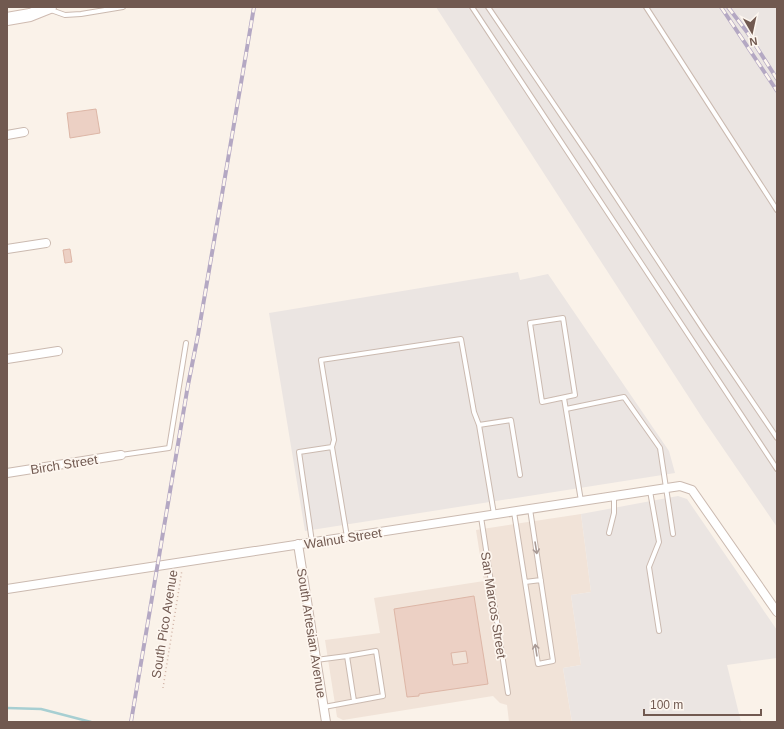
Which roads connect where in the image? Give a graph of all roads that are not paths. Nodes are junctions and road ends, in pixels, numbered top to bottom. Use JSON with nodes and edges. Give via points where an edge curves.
{"nodes":[{"id":1,"x":123,"y":7,"type":"edge"},
{"id":2,"x":472,"y":7,"type":"edge"},
{"id":3,"x":488,"y":7,"type":"edge"},
{"id":4,"x":646,"y":7,"type":"edge"},
{"id":5,"x":48,"y":8,"type":"edge"},
{"id":6,"x":7,"y":19,"type":"edge"},
{"id":7,"x":24,"y":132,"type":"dead end"},
{"id":8,"x":7,"y":135,"type":"edge"},
{"id":9,"x":777,"y":210,"type":"edge"},
{"id":10,"x":46,"y":243,"type":"dead end"},
{"id":11,"x":7,"y":249,"type":"edge"},
{"id":12,"x":186,"y":343,"type":"dead end"},
{"id":13,"x":58,"y":351,"type":"dead end"},
{"id":14,"x":7,"y":359,"type":"edge"},
{"id":15,"x":564,"y":398,"type":"junction"},
{"id":16,"x":566,"y":409,"type":"junction"},
{"id":17,"x":479,"y":424,"type":"junction"},
{"id":18,"x":777,"y":438,"type":"edge"},
{"id":19,"x":332,"y":447,"type":"junction"},
{"id":20,"x":121,"y":455,"type":"joint"},
{"id":21,"x":777,"y":469,"type":"edge"},
{"id":22,"x":7,"y":473,"type":"edge"},
{"id":23,"x":520,"y":475,"type":"dead end"},
{"id":24,"x":666,"y":488,"type":"junction"},
{"id":25,"x":650,"y":491,"type":"junction"},
{"id":26,"x":614,"y":496,"type":"junction"},
{"id":27,"x":581,"y":502,"type":"junction"},
{"id":28,"x":530,"y":509,"type":"junction"},
{"id":29,"x":514,"y":512,"type":"junction"},
{"id":30,"x":494,"y":515,"type":"junction"},
{"id":31,"x":481,"y":517,"type":"junction"},
{"id":32,"x":609,"y":533,"type":"dead end"},
{"id":33,"x":673,"y":534,"type":"dead end"},
{"id":34,"x":347,"y":537,"type":"junction"},
{"id":35,"x":312,"y":542,"type":"junction"},
{"id":36,"x":298,"y":544,"type":"junction"},
{"id":37,"x":541,"y":580,"type":"junction"},
{"id":38,"x":525,"y":582,"type":"junction"},
{"id":39,"x":7,"y":589,"type":"edge"},
{"id":40,"x":777,"y":612,"type":"edge"},
{"id":41,"x":659,"y":631,"type":"dead end"},
{"id":42,"x":347,"y":656,"type":"junction"},
{"id":43,"x":316,"y":660,"type":"junction"},
{"id":44,"x":508,"y":693,"type":"dead end"},
{"id":45,"x":354,"y":701,"type":"junction"},
{"id":46,"x":324,"y":706,"type":"junction"},
{"id":47,"x":326,"y":722,"type":"edge"}],
"edges":[{"from":1,"to":5,"type":"lane","via":[[65,15]]},
{"from":2,"to":21,"type":"lane"},
{"from":3,"to":18,"type":"lane"},
{"from":4,"to":9,"type":"lane"},
{"from":5,"to":6,"type":"main road"},
{"from":7,"to":8,"type":"street"},
{"from":10,"to":11,"type":"street"},
{"from":12,"to":20,"type":"lane","via":[[170,448]]},
{"from":13,"to":14,"type":"street"},
{"from":15,"to":15,"type":"lane","via":[[575,396],[563,318],[530,323],[542,402]]},
{"from":15,"to":16,"type":"lane"},
{"from":16,"to":24,"type":"lane","via":[[624,397],[660,448]]},
{"from":16,"to":27,"type":"lane"},
{"from":17,"to":19,"type":"lane","via":[[474,412],[461,339],[322,360],[334,440]]},
{"from":17,"to":23,"type":"lane","via":[[511,420]]},
{"from":17,"to":30,"type":"lane"},
{"from":19,"to":34,"type":"lane"},
{"from":19,"to":35,"type":"lane","via":[[299,452]]},
{"from":20,"to":22,"type":"street","name":"Birch Street"},
{"from":24,"to":25,"type":"street","name":"Walnut Street"},
{"from":24,"to":33,"type":"lane"},
{"from":24,"to":40,"type":"street","name":"Walnut Street","via":[[680,486],[692,490]]},
{"from":25,"to":26,"type":"street","name":"Walnut Street"},
{"from":25,"to":41,"type":"lane","via":[[659,542],[649,568]]},
{"from":26,"to":27,"type":"street","name":"Walnut Street"},
{"from":26,"to":32,"type":"lane","via":[[614,513]]},
{"from":27,"to":28,"type":"street","name":"Walnut Street"},
{"from":28,"to":29,"type":"street","name":"Walnut Street"},
{"from":28,"to":37,"type":"lane","one_way":true},
{"from":29,"to":30,"type":"street","name":"Walnut Street"},
{"from":29,"to":38,"type":"lane"},
{"from":30,"to":31,"type":"street","name":"Walnut Street"},
{"from":31,"to":34,"type":"street","name":"Walnut Street"},
{"from":31,"to":44,"type":"lane","name":"San Marcos Street"},
{"from":34,"to":35,"type":"street","name":"Walnut Street"},
{"from":35,"to":36,"type":"street","name":"Walnut Street"},
{"from":36,"to":39,"type":"street","name":"Walnut Street"},
{"from":36,"to":43,"type":"street","name":"South Artesian Avenue"},
{"from":37,"to":38,"type":"lane"},
{"from":37,"to":38,"type":"lane","one_way":true,"via":[[553,661],[538,664]]},
{"from":42,"to":43,"type":"lane"},
{"from":42,"to":45,"type":"lane"},
{"from":42,"to":45,"type":"lane","via":[[376,651],[383,696]]},
{"from":43,"to":46,"type":"street","name":"South Artesian Avenue"},
{"from":45,"to":46,"type":"lane"},
{"from":46,"to":47,"type":"street","name":"South Artesian Avenue"}]}
